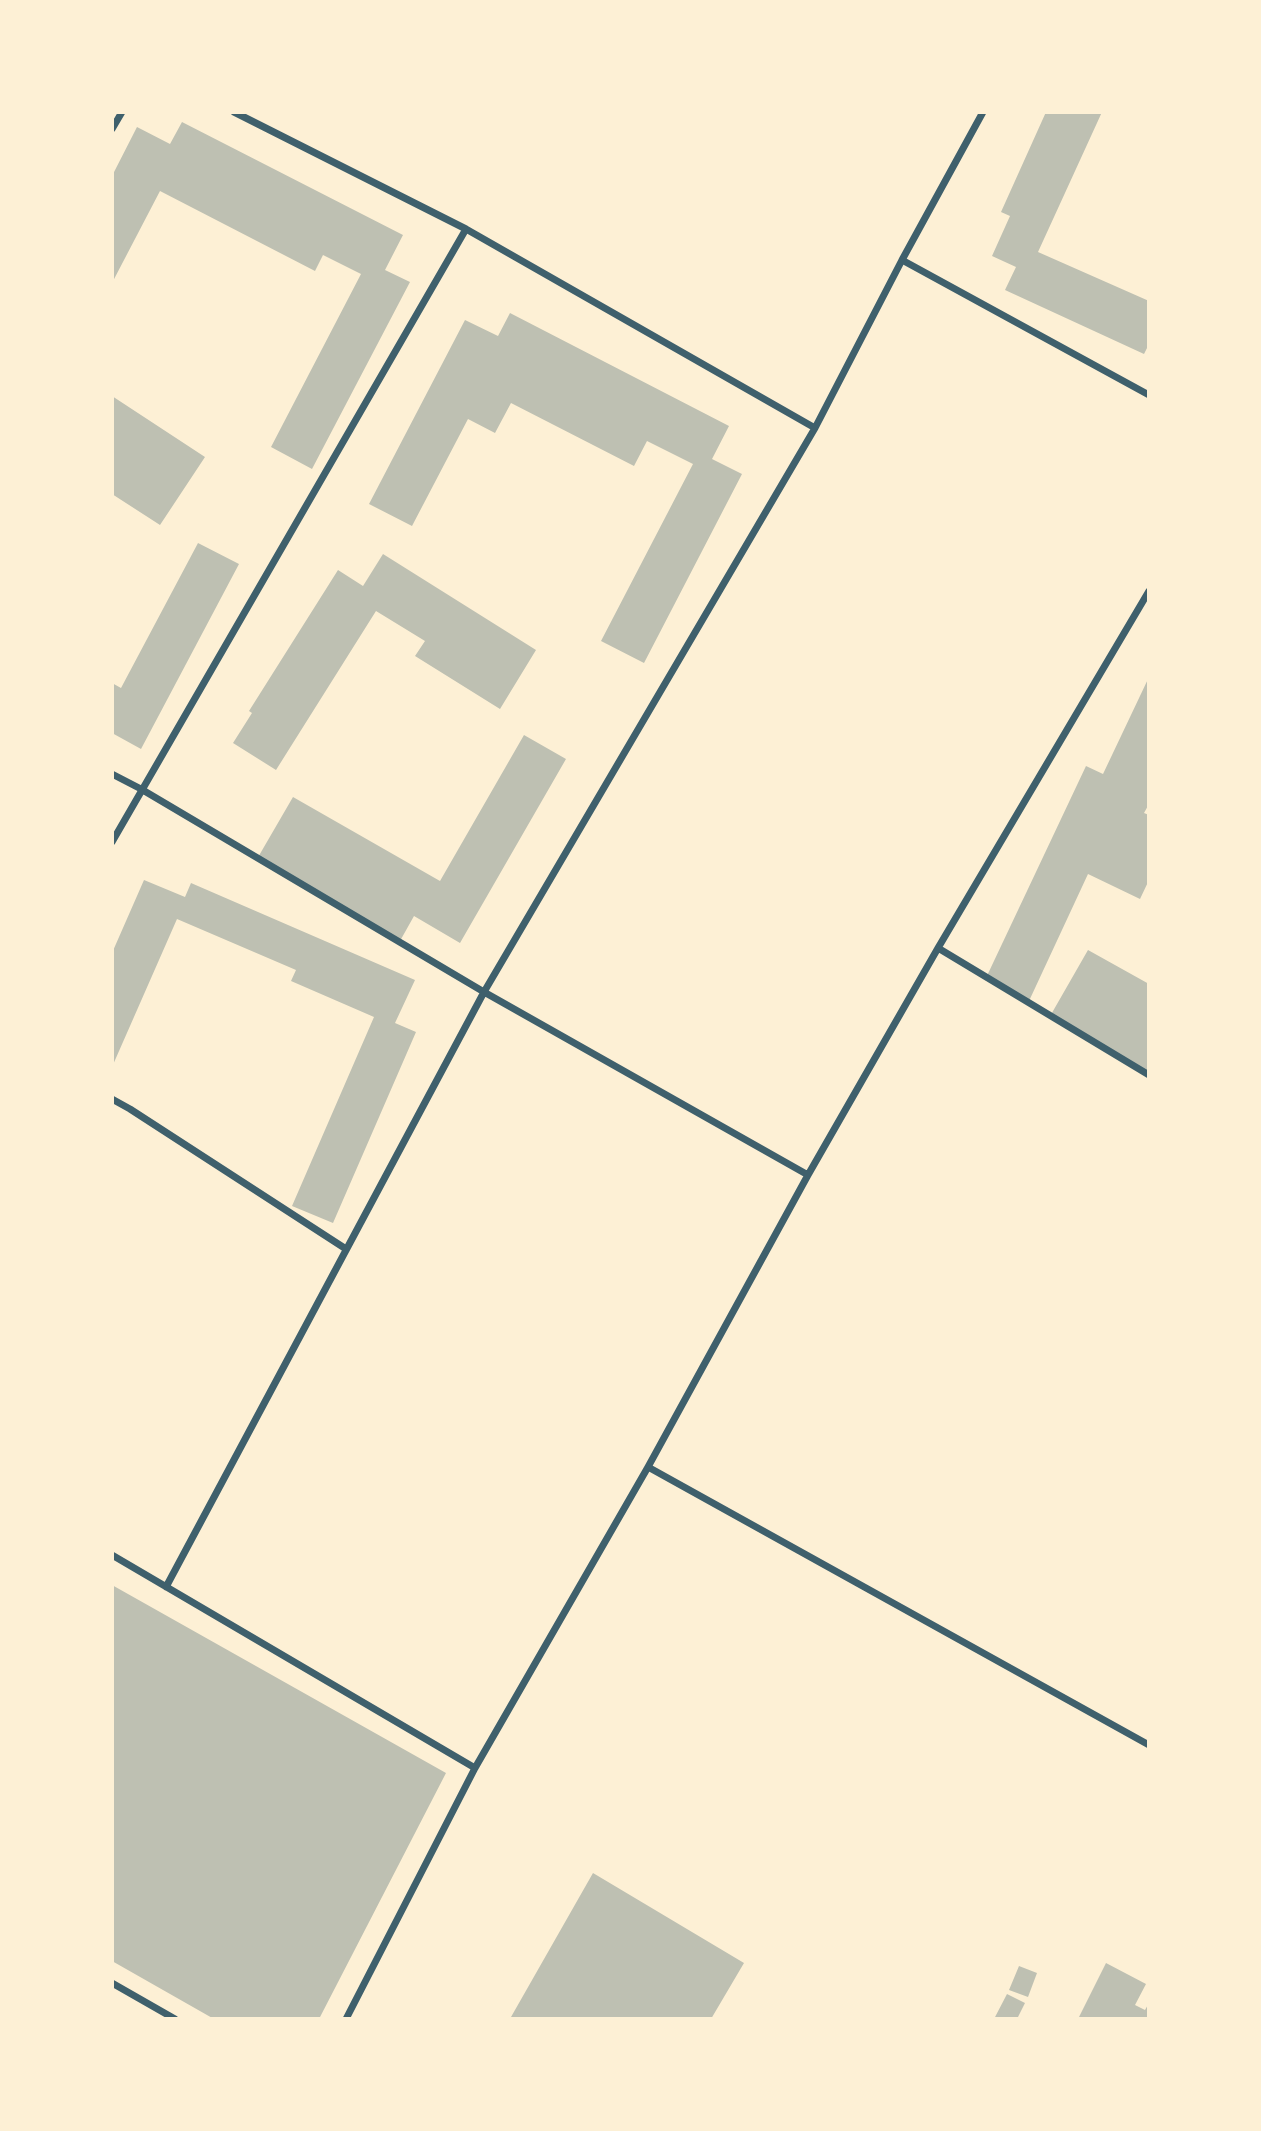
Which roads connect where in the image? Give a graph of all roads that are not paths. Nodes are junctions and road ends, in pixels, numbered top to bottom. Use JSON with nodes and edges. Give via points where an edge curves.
{"nodes":[{"id":1,"x":122,"y":112,"type":"edge"},
{"id":2,"x":234,"y":112,"type":"edge"},
{"id":3,"x":984,"y":112,"type":"edge"},
{"id":4,"x":112,"y":129,"type":"edge"},
{"id":5,"x":466,"y":229,"type":"junction"},
{"id":6,"x":902,"y":260,"type":"junction"},
{"id":7,"x":1149,"y":395,"type":"edge"},
{"id":8,"x":815,"y":428,"type":"junction"},
{"id":9,"x":1149,"y":591,"type":"edge"},
{"id":10,"x":112,"y":774,"type":"edge"},
{"id":11,"x":141,"y":789,"type":"junction"},
{"id":12,"x":112,"y":842,"type":"edge"},
{"id":13,"x":938,"y":948,"type":"junction"},
{"id":14,"x":484,"y":992,"type":"junction"},
{"id":15,"x":1149,"y":1074,"type":"edge"},
{"id":16,"x":112,"y":1099,"type":"edge"},
{"id":17,"x":808,"y":1175,"type":"junction"},
{"id":18,"x":346,"y":1249,"type":"junction"},
{"id":19,"x":648,"y":1467,"type":"junction"},
{"id":20,"x":112,"y":1555,"type":"edge"},
{"id":21,"x":166,"y":1587,"type":"junction"},
{"id":22,"x":1149,"y":1745,"type":"edge"},
{"id":23,"x":475,"y":1768,"type":"junction"},
{"id":24,"x":112,"y":1983,"type":"edge"},
{"id":25,"x":175,"y":2019,"type":"edge"},
{"id":26,"x":346,"y":2019,"type":"edge"}],
"edges":[{"from":1,"to":4,"type":"street"},
{"from":2,"to":5,"type":"street"},
{"from":3,"to":6,"type":"street"},
{"from":5,"to":8,"type":"street"},
{"from":5,"to":11,"type":"street"},
{"from":6,"to":7,"type":"street"},
{"from":6,"to":8,"type":"street"},
{"from":8,"to":14,"type":"street"},
{"from":9,"to":13,"type":"street"},
{"from":10,"to":11,"type":"street"},
{"from":11,"to":12,"type":"street"},
{"from":11,"to":14,"type":"street"},
{"from":13,"to":15,"type":"street"},
{"from":13,"to":17,"type":"street"},
{"from":14,"to":17,"type":"street"},
{"from":14,"to":18,"type":"street"},
{"from":16,"to":18,"type":"street"},
{"from":17,"to":19,"type":"street"},
{"from":18,"to":21,"type":"street"},
{"from":19,"to":22,"type":"street"},
{"from":19,"to":23,"type":"street"},
{"from":20,"to":21,"type":"street"},
{"from":21,"to":23,"type":"street"},
{"from":23,"to":26,"type":"street"},
{"from":24,"to":25,"type":"street"}]}
